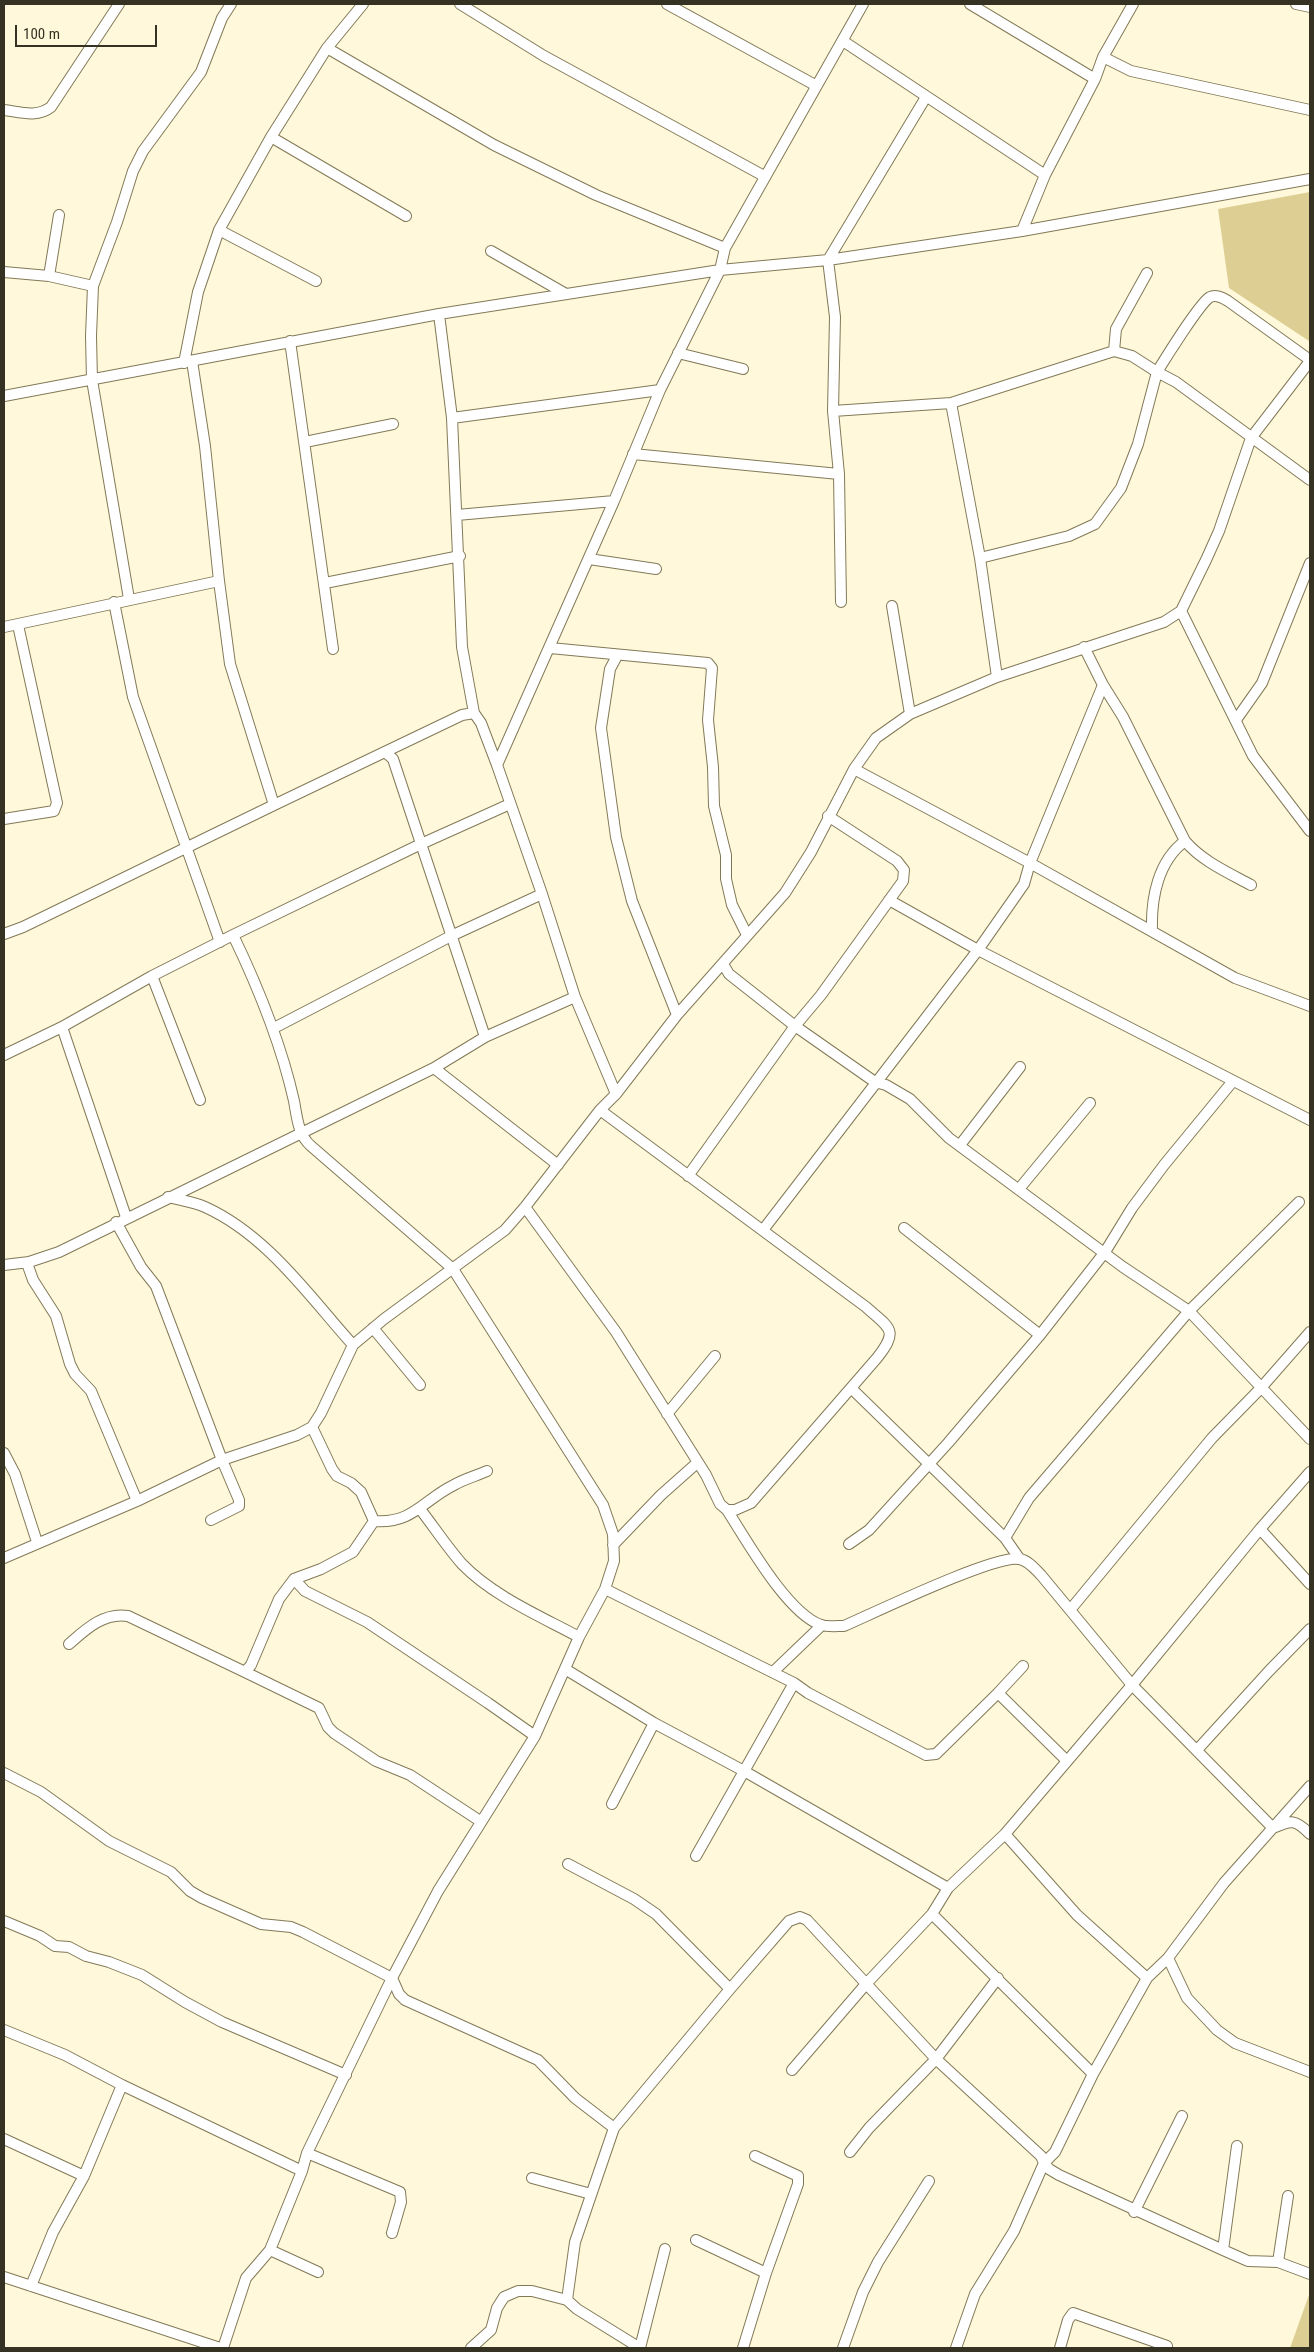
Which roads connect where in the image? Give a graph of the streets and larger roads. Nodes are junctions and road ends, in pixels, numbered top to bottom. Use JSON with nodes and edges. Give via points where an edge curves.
{"nodes":[{"id":1,"x":119,"y":4,"type":"edge"},
{"id":2,"x":231,"y":4,"type":"edge"},
{"id":3,"x":363,"y":4,"type":"edge"},
{"id":4,"x":460,"y":4,"type":"edge"},
{"id":5,"x":667,"y":4,"type":"edge"},
{"id":6,"x":863,"y":4,"type":"edge"},
{"id":7,"x":970,"y":4,"type":"edge"},
{"id":8,"x":1133,"y":4,"type":"edge"},
{"id":9,"x":1296,"y":4,"type":"edge"},
{"id":10,"x":1310,"y":7,"type":"edge"},
{"id":11,"x":843,"y":41,"type":"junction"},
{"id":12,"x":327,"y":48,"type":"junction"},
{"id":13,"x":1103,"y":57,"type":"junction"},
{"id":14,"x":1095,"y":79,"type":"junction"},
{"id":15,"x":815,"y":85,"type":"junction"},
{"id":16,"x":926,"y":97,"type":"junction"},
{"id":17,"x":4,"y":110,"type":"edge"},
{"id":18,"x":1310,"y":110,"type":"edge"},
{"id":19,"x":271,"y":137,"type":"junction"},
{"id":20,"x":1045,"y":175,"type":"junction"},
{"id":21,"x":764,"y":176,"type":"junction"},
{"id":22,"x":1310,"y":179,"type":"edge"},
{"id":23,"x":59,"y":214,"type":"dead end"},
{"id":24,"x":406,"y":216,"type":"dead end"},
{"id":25,"x":220,"y":230,"type":"junction"},
{"id":26,"x":1022,"y":231,"type":"junction"},
{"id":27,"x":725,"y":248,"type":"junction"},
{"id":28,"x":491,"y":251,"type":"dead end"},
{"id":29,"x":828,"y":260,"type":"junction"},
{"id":30,"x":720,"y":270,"type":"junction"},
{"id":31,"x":4,"y":272,"type":"edge"},
{"id":32,"x":1148,"y":273,"type":"dead end"},
{"id":33,"x":49,"y":276,"type":"junction"},
{"id":34,"x":316,"y":281,"type":"dead end"},
{"id":35,"x":93,"y":286,"type":"junction"},
{"id":36,"x":566,"y":294,"type":"junction"},
{"id":37,"x":438,"y":314,"type":"junction"},
{"id":38,"x":290,"y":342,"type":"junction"},
{"id":39,"x":1114,"y":351,"type":"junction"},
{"id":40,"x":678,"y":353,"type":"junction"},
{"id":41,"x":1310,"y":360,"type":"edge"},
{"id":42,"x":188,"y":362,"type":"junction"},
{"id":43,"x":743,"y":369,"type":"dead end"},
{"id":44,"x":1157,"y":372,"type":"junction"},
{"id":45,"x":92,"y":380,"type":"junction"},
{"id":46,"x":660,"y":390,"type":"junction"},
{"id":47,"x":4,"y":396,"type":"edge"},
{"id":48,"x":951,"y":403,"type":"junction"},
{"id":49,"x":833,"y":411,"type":"junction"},
{"id":50,"x":452,"y":418,"type":"junction"},
{"id":51,"x":393,"y":424,"type":"dead end"},
{"id":52,"x":1252,"y":438,"type":"junction"},
{"id":53,"x":305,"y":442,"type":"junction"},
{"id":54,"x":633,"y":454,"type":"junction"},
{"id":55,"x":838,"y":474,"type":"junction"},
{"id":56,"x":1310,"y":480,"type":"edge"},
{"id":57,"x":614,"y":502,"type":"junction"},
{"id":58,"x":457,"y":515,"type":"junction"},
{"id":59,"x":460,"y":556,"type":"junction"},
{"id":60,"x":980,"y":558,"type":"junction"},
{"id":61,"x":589,"y":559,"type":"junction"},
{"id":62,"x":1310,"y":563,"type":"edge"},
{"id":63,"x":656,"y":568,"type":"dead end"},
{"id":64,"x":219,"y":581,"type":"junction"},
{"id":65,"x":325,"y":583,"type":"junction"},
{"id":66,"x":129,"y":599,"type":"junction"},
{"id":67,"x":114,"y":602,"type":"junction"},
{"id":68,"x":841,"y":602,"type":"dead end"},
{"id":69,"x":892,"y":606,"type":"dead end"},
{"id":70,"x":1181,"y":611,"type":"junction"},
{"id":71,"x":18,"y":625,"type":"junction"},
{"id":72,"x":4,"y":628,"type":"edge"},
{"id":73,"x":1084,"y":647,"type":"junction"},
{"id":74,"x":550,"y":648,"type":"junction"},
{"id":75,"x":333,"y":649,"type":"dead end"},
{"id":76,"x":617,"y":656,"type":"junction"},
{"id":77,"x":997,"y":677,"type":"junction"},
{"id":78,"x":1103,"y":685,"type":"junction"},
{"id":79,"x":474,"y":713,"type":"junction"},
{"id":80,"x":910,"y":714,"type":"junction"},
{"id":81,"x":1236,"y":720,"type":"junction"},
{"id":82,"x":385,"y":752,"type":"junction"},
{"id":83,"x":497,"y":765,"type":"junction"},
{"id":84,"x":854,"y":768,"type":"junction"},
{"id":85,"x":510,"y":804,"type":"junction"},
{"id":86,"x":274,"y":805,"type":"junction"},
{"id":87,"x":828,"y":816,"type":"junction"},
{"id":88,"x":4,"y":819,"type":"edge"},
{"id":89,"x":1310,"y":831,"type":"edge"},
{"id":90,"x":1185,"y":841,"type":"junction"},
{"id":91,"x":421,"y":844,"type":"junction"},
{"id":92,"x":188,"y":847,"type":"junction"},
{"id":93,"x":1030,"y":863,"type":"junction"},
{"id":94,"x":1251,"y":885,"type":"dead end"},
{"id":95,"x":542,"y":894,"type":"junction"},
{"id":96,"x":889,"y":900,"type":"junction"},
{"id":97,"x":1152,"y":930,"type":"junction"},
{"id":98,"x":4,"y":934,"type":"edge"},
{"id":99,"x":233,"y":935,"type":"junction"},
{"id":100,"x":746,"y":935,"type":"junction"},
{"id":101,"x":452,"y":936,"type":"junction"},
{"id":102,"x":220,"y":942,"type":"junction"},
{"id":103,"x":978,"y":950,"type":"junction"},
{"id":104,"x":723,"y":964,"type":"junction"},
{"id":105,"x":152,"y":976,"type":"junction"},
{"id":106,"x":575,"y":997,"type":"junction"},
{"id":107,"x":1310,"y":1006,"type":"edge"},
{"id":108,"x":676,"y":1015,"type":"junction"},
{"id":109,"x":795,"y":1026,"type":"junction"},
{"id":110,"x":62,"y":1027,"type":"junction"},
{"id":111,"x":274,"y":1028,"type":"junction"},
{"id":112,"x":485,"y":1037,"type":"junction"},
{"id":113,"x":4,"y":1054,"type":"edge"},
{"id":114,"x":1020,"y":1067,"type":"dead end"},
{"id":115,"x":434,"y":1068,"type":"junction"},
{"id":116,"x":875,"y":1082,"type":"junction"},
{"id":117,"x":1233,"y":1082,"type":"junction"},
{"id":118,"x":616,"y":1094,"type":"junction"},
{"id":119,"x":200,"y":1100,"type":"dead end"},
{"id":120,"x":1090,"y":1103,"type":"dead end"},
{"id":121,"x":600,"y":1110,"type":"junction"},
{"id":122,"x":1310,"y":1120,"type":"edge"},
{"id":123,"x":300,"y":1132,"type":"junction"},
{"id":124,"x":960,"y":1145,"type":"junction"},
{"id":125,"x":558,"y":1165,"type":"junction"},
{"id":126,"x":688,"y":1176,"type":"junction"},
{"id":127,"x":1019,"y":1189,"type":"junction"},
{"id":128,"x":168,"y":1197,"type":"junction"},
{"id":129,"x":1299,"y":1202,"type":"dead end"},
{"id":130,"x":525,"y":1208,"type":"junction"},
{"id":131,"x":126,"y":1217,"type":"junction"},
{"id":132,"x":116,"y":1222,"type":"junction"},
{"id":133,"x":904,"y":1228,"type":"dead end"},
{"id":134,"x":763,"y":1230,"type":"junction"},
{"id":135,"x":1105,"y":1252,"type":"junction"},
{"id":136,"x":28,"y":1262,"type":"junction"},
{"id":137,"x":9,"y":1265,"type":"edge"},
{"id":138,"x":453,"y":1270,"type":"junction"},
{"id":139,"x":1189,"y":1311,"type":"junction"},
{"id":140,"x":374,"y":1328,"type":"junction"},
{"id":141,"x":1310,"y":1332,"type":"edge"},
{"id":142,"x":1040,"y":1335,"type":"junction"},
{"id":143,"x":353,"y":1345,"type":"junction"},
{"id":144,"x":715,"y":1356,"type":"dead end"},
{"id":145,"x":420,"y":1385,"type":"dead end"},
{"id":146,"x":850,"y":1388,"type":"junction"},
{"id":147,"x":1260,"y":1388,"type":"junction"},
{"id":148,"x":667,"y":1414,"type":"junction"},
{"id":149,"x":312,"y":1427,"type":"junction"},
{"id":150,"x":1310,"y":1440,"type":"edge"},
{"id":151,"x":4,"y":1453,"type":"edge"},
{"id":152,"x":222,"y":1460,"type":"junction"},
{"id":153,"x":698,"y":1463,"type":"junction"},
{"id":154,"x":928,"y":1465,"type":"junction"},
{"id":155,"x":487,"y":1471,"type":"dead end"},
{"id":156,"x":1310,"y":1472,"type":"edge"},
{"id":157,"x":137,"y":1501,"type":"junction"},
{"id":158,"x":420,"y":1509,"type":"junction"},
{"id":159,"x":727,"y":1510,"type":"junction"},
{"id":160,"x":211,"y":1520,"type":"dead end"},
{"id":161,"x":374,"y":1521,"type":"junction"},
{"id":162,"x":1260,"y":1528,"type":"junction"},
{"id":163,"x":1005,"y":1538,"type":"junction"},
{"id":164,"x":37,"y":1542,"type":"junction"},
{"id":165,"x":849,"y":1544,"type":"dead end"},
{"id":166,"x":613,"y":1545,"type":"junction"},
{"id":167,"x":4,"y":1558,"type":"edge"},
{"id":168,"x":1019,"y":1558,"type":"junction"},
{"id":169,"x":294,"y":1579,"type":"junction"},
{"id":170,"x":1310,"y":1584,"type":"edge"},
{"id":171,"x":604,"y":1590,"type":"junction"},
{"id":172,"x":1070,"y":1610,"type":"junction"},
{"id":173,"x":822,"y":1625,"type":"junction"},
{"id":174,"x":1310,"y":1629,"type":"edge"},
{"id":175,"x":579,"y":1637,"type":"junction"},
{"id":176,"x":69,"y":1644,"type":"dead end"},
{"id":177,"x":1023,"y":1666,"type":"dead end"},
{"id":178,"x":565,"y":1669,"type":"junction"},
{"id":179,"x":244,"y":1672,"type":"junction"},
{"id":180,"x":773,"y":1672,"type":"junction"},
{"id":181,"x":794,"y":1683,"type":"junction"},
{"id":182,"x":1132,"y":1685,"type":"junction"},
{"id":183,"x":998,"y":1693,"type":"junction"},
{"id":184,"x":654,"y":1724,"type":"junction"},
{"id":185,"x":534,"y":1736,"type":"junction"},
{"id":186,"x":1197,"y":1750,"type":"junction"},
{"id":187,"x":1066,"y":1760,"type":"junction"},
{"id":188,"x":744,"y":1771,"type":"junction"},
{"id":189,"x":4,"y":1773,"type":"edge"},
{"id":190,"x":1310,"y":1786,"type":"edge"},
{"id":191,"x":612,"y":1804,"type":"dead end"},
{"id":192,"x":480,"y":1821,"type":"junction"},
{"id":193,"x":1273,"y":1828,"type":"junction"},
{"id":194,"x":1006,"y":1834,"type":"junction"},
{"id":195,"x":1310,"y":1834,"type":"edge"},
{"id":196,"x":696,"y":1856,"type":"dead end"},
{"id":197,"x":568,"y":1864,"type":"dead end"},
{"id":198,"x":948,"y":1888,"type":"junction"},
{"id":199,"x":932,"y":1914,"type":"junction"},
{"id":200,"x":4,"y":1921,"type":"edge"},
{"id":201,"x":1168,"y":1958,"type":"junction"},
{"id":202,"x":392,"y":1978,"type":"junction"},
{"id":203,"x":998,"y":1978,"type":"junction"},
{"id":204,"x":1147,"y":1978,"type":"junction"},
{"id":205,"x":866,"y":1984,"type":"junction"},
{"id":206,"x":730,"y":1988,"type":"junction"},
{"id":207,"x":4,"y":2030,"type":"edge"},
{"id":208,"x":936,"y":2059,"type":"junction"},
{"id":209,"x":792,"y":2070,"type":"dead end"},
{"id":210,"x":1310,"y":2072,"type":"edge"},
{"id":211,"x":1093,"y":2074,"type":"junction"},
{"id":212,"x":346,"y":2076,"type":"junction"},
{"id":213,"x":122,"y":2085,"type":"junction"},
{"id":214,"x":1182,"y":2116,"type":"dead end"},
{"id":215,"x":614,"y":2128,"type":"junction"},
{"id":216,"x":4,"y":2139,"type":"edge"},
{"id":217,"x":1236,"y":2146,"type":"dead end"},
{"id":218,"x":850,"y":2152,"type":"dead end"},
{"id":219,"x":307,"y":2153,"type":"junction"},
{"id":220,"x":755,"y":2156,"type":"dead end"},
{"id":221,"x":1044,"y":2162,"type":"junction"},
{"id":222,"x":302,"y":2171,"type":"junction"},
{"id":223,"x":84,"y":2176,"type":"junction"},
{"id":224,"x":532,"y":2178,"type":"dead end"},
{"id":225,"x":929,"y":2181,"type":"dead end"},
{"id":226,"x":591,"y":2194,"type":"junction"},
{"id":227,"x":1288,"y":2196,"type":"dead end"},
{"id":228,"x":1134,"y":2212,"type":"junction"},
{"id":229,"x":392,"y":2233,"type":"dead end"},
{"id":230,"x":696,"y":2240,"type":"dead end"},
{"id":231,"x":665,"y":2249,"type":"dead end"},
{"id":232,"x":270,"y":2250,"type":"junction"},
{"id":233,"x":1223,"y":2250,"type":"junction"},
{"id":234,"x":1278,"y":2262,"type":"junction"},
{"id":235,"x":318,"y":2272,"type":"dead end"},
{"id":236,"x":766,"y":2273,"type":"junction"},
{"id":237,"x":1310,"y":2274,"type":"edge"},
{"id":238,"x":4,"y":2277,"type":"edge"},
{"id":239,"x":31,"y":2286,"type":"junction"},
{"id":240,"x":567,"y":2300,"type":"junction"},
{"id":241,"x":622,"y":2337,"type":"junction"},
{"id":242,"x":1167,"y":2346,"type":"dead end"},
{"id":243,"x":222,"y":2348,"type":"edge"},
{"id":244,"x":471,"y":2348,"type":"edge"},
{"id":245,"x":620,"y":2348,"type":"edge"},
{"id":246,"x":640,"y":2348,"type":"edge"},
{"id":247,"x":743,"y":2348,"type":"edge"},
{"id":248,"x":843,"y":2348,"type":"edge"},
{"id":249,"x":956,"y":2348,"type":"edge"},
{"id":250,"x":1060,"y":2348,"type":"edge"}],
"edges":[{"from":1,"to":17,"type":"street","via":[[52,107],[44,113],[31,114]]},
{"from":2,"to":35,"type":"street","via":[[222,18],[201,72],[143,151],[133,171]]},
{"from":3,"to":12,"type":"street"},
{"from":4,"to":21,"type":"street","via":[[544,56]]},
{"from":5,"to":15,"type":"street"},
{"from":6,"to":11,"type":"street"},
{"from":7,"to":14,"type":"street"},
{"from":8,"to":13,"type":"street"},
{"from":9,"to":10,"type":"street"},
{"from":11,"to":15,"type":"street"},
{"from":11,"to":16,"type":"street"},
{"from":12,"to":19,"type":"street"},
{"from":12,"to":27,"type":"street","via":[[494,145],[596,195]]},
{"from":13,"to":14,"type":"street"},
{"from":13,"to":18,"type":"street","via":[[1131,71]]},
{"from":14,"to":20,"type":"street"},
{"from":15,"to":21,"type":"street"},
{"from":16,"to":20,"type":"street"},
{"from":16,"to":29,"type":"street"},
{"from":19,"to":24,"type":"street"},
{"from":19,"to":25,"type":"street"},
{"from":20,"to":26,"type":"street"},
{"from":21,"to":27,"type":"street"},
{"from":22,"to":26,"type":"street"},
{"from":23,"to":33,"type":"street"},
{"from":25,"to":34,"type":"street"},
{"from":25,"to":42,"type":"street","via":[[198,292]]},
{"from":26,"to":29,"type":"street"},
{"from":27,"to":30,"type":"street"},
{"from":28,"to":36,"type":"street"},
{"from":29,"to":30,"type":"street"},
{"from":29,"to":49,"type":"street","via":[[835,317]]},
{"from":30,"to":36,"type":"street"},
{"from":30,"to":40,"type":"street"},
{"from":31,"to":33,"type":"street"},
{"from":32,"to":39,"type":"street","via":[[1116,329]]},
{"from":33,"to":35,"type":"street"},
{"from":35,"to":45,"type":"street"},
{"from":36,"to":37,"type":"street"},
{"from":37,"to":38,"type":"street"},
{"from":37,"to":50,"type":"street"},
{"from":38,"to":42,"type":"street"},
{"from":38,"to":53,"type":"street"},
{"from":39,"to":44,"type":"street","via":[[1132,356]]},
{"from":39,"to":48,"type":"street"},
{"from":40,"to":43,"type":"street"},
{"from":40,"to":46,"type":"street"},
{"from":41,"to":44,"type":"street","via":[[1228,301],[1215,296],[1209,297]]},
{"from":41,"to":52,"type":"street"},
{"from":42,"to":45,"type":"street"},
{"from":42,"to":64,"type":"street","via":[[205,446]]},
{"from":44,"to":52,"type":"street","via":[[1176,382]]},
{"from":44,"to":60,"type":"street","via":[[1138,444],[1121,488],[1095,524],[1069,536]]},
{"from":45,"to":47,"type":"street"},
{"from":45,"to":66,"type":"street"},
{"from":46,"to":50,"type":"street"},
{"from":46,"to":54,"type":"street"},
{"from":48,"to":49,"type":"street"},
{"from":48,"to":60,"type":"street"},
{"from":49,"to":55,"type":"street"},
{"from":50,"to":58,"type":"street"},
{"from":51,"to":53,"type":"street"},
{"from":52,"to":56,"type":"street"},
{"from":52,"to":70,"type":"street","via":[[1219,531]]},
{"from":53,"to":65,"type":"street"},
{"from":54,"to":55,"type":"street"},
{"from":54,"to":57,"type":"street"},
{"from":55,"to":68,"type":"street"},
{"from":57,"to":58,"type":"street"},
{"from":57,"to":61,"type":"street"},
{"from":58,"to":59,"type":"street"},
{"from":59,"to":65,"type":"street"},
{"from":59,"to":79,"type":"street","via":[[462,647]]},
{"from":60,"to":77,"type":"street"},
{"from":61,"to":63,"type":"street"},
{"from":61,"to":74,"type":"street"},
{"from":62,"to":81,"type":"street","via":[[1262,683]]},
{"from":64,"to":66,"type":"street"},
{"from":64,"to":86,"type":"street","via":[[230,664]]},
{"from":65,"to":75,"type":"street"},
{"from":66,"to":67,"type":"street"},
{"from":67,"to":71,"type":"street"},
{"from":67,"to":92,"type":"street","via":[[133,697]]},
{"from":69,"to":80,"type":"street"},
{"from":70,"to":73,"type":"street","via":[[1164,622]]},
{"from":70,"to":81,"type":"street"},
{"from":71,"to":72,"type":"street"},
{"from":71,"to":88,"type":"street","via":[[57,803],[54,811]]},
{"from":73,"to":77,"type":"street"},
{"from":73,"to":78,"type":"street"},
{"from":74,"to":76,"type":"street"},
{"from":74,"to":83,"type":"street"},
{"from":76,"to":100,"type":"street","via":[[702,661],[712,668],[708,720],[714,806],[726,855],[726,879],[732,905]]},
{"from":76,"to":108,"type":"street","via":[[610,669],[601,728],[616,837],[632,901]]},
{"from":77,"to":80,"type":"street"},
{"from":78,"to":90,"type":"street","via":[[1123,717]]},
{"from":78,"to":93,"type":"street"},
{"from":79,"to":82,"type":"street","via":[[462,715]]},
{"from":79,"to":83,"type":"street"},
{"from":80,"to":84,"type":"street","via":[[876,738]]},
{"from":81,"to":89,"type":"street","via":[[1253,756]]},
{"from":82,"to":86,"type":"street"},
{"from":82,"to":91,"type":"street","via":[[393,759]]},
{"from":83,"to":85,"type":"street"},
{"from":84,"to":87,"type":"street"},
{"from":84,"to":93,"type":"street"},
{"from":85,"to":91,"type":"street"},
{"from":85,"to":95,"type":"street"},
{"from":86,"to":92,"type":"street"},
{"from":87,"to":96,"type":"street","via":[[904,870],[903,881]]},
{"from":87,"to":100,"type":"street","via":[[811,852],[785,893]]},
{"from":90,"to":94,"type":"street","via":[[1210,863]]},
{"from":90,"to":97,"type":"street","via":[[1174,848],[1158,880]]},
{"from":91,"to":99,"type":"street"},
{"from":91,"to":101,"type":"street"},
{"from":92,"to":98,"type":"street"},
{"from":92,"to":102,"type":"street"},
{"from":93,"to":97,"type":"street"},
{"from":93,"to":103,"type":"street","via":[[1024,884]]},
{"from":95,"to":101,"type":"street"},
{"from":95,"to":106,"type":"street"},
{"from":96,"to":103,"type":"street"},
{"from":96,"to":109,"type":"street"},
{"from":97,"to":107,"type":"street","via":[[1235,978]]},
{"from":99,"to":102,"type":"street"},
{"from":99,"to":111,"type":"street"},
{"from":100,"to":104,"type":"street"},
{"from":101,"to":111,"type":"street"},
{"from":101,"to":112,"type":"street"},
{"from":102,"to":105,"type":"street"},
{"from":103,"to":116,"type":"street"},
{"from":103,"to":117,"type":"street"},
{"from":104,"to":108,"type":"street"},
{"from":104,"to":109,"type":"street","via":[[730,974]]},
{"from":105,"to":110,"type":"street"},
{"from":105,"to":119,"type":"street"},
{"from":106,"to":112,"type":"street"},
{"from":106,"to":118,"type":"street"},
{"from":108,"to":118,"type":"street"},
{"from":109,"to":116,"type":"street"},
{"from":109,"to":126,"type":"street"},
{"from":110,"to":113,"type":"street"},
{"from":110,"to":131,"type":"street"},
{"from":111,"to":123,"type":"street","via":[[287,1069]]},
{"from":112,"to":115,"type":"street"},
{"from":114,"to":124,"type":"street"},
{"from":115,"to":123,"type":"street"},
{"from":115,"to":125,"type":"street"},
{"from":116,"to":124,"type":"street","via":[[910,1099]]},
{"from":116,"to":134,"type":"street"},
{"from":117,"to":122,"type":"street"},
{"from":117,"to":135,"type":"street","via":[[1143,1194]]},
{"from":118,"to":121,"type":"street"},
{"from":120,"to":127,"type":"street"},
{"from":121,"to":125,"type":"street"},
{"from":121,"to":126,"type":"street"},
{"from":123,"to":128,"type":"street"},
{"from":123,"to":138,"type":"street","via":[[305,1141]]},
{"from":124,"to":127,"type":"street"},
{"from":125,"to":130,"type":"street"},
{"from":126,"to":134,"type":"street"},
{"from":127,"to":135,"type":"street"},
{"from":128,"to":131,"type":"street"},
{"from":128,"to":143,"type":"street","via":[[204,1207],[254,1238]]},
{"from":129,"to":139,"type":"street"},
{"from":130,"to":138,"type":"street","via":[[505,1230]]},
{"from":130,"to":148,"type":"street","via":[[616,1332]]},
{"from":131,"to":132,"type":"street"},
{"from":132,"to":136,"type":"street","via":[[59,1252]]},
{"from":132,"to":152,"type":"street","via":[[141,1267],[156,1286]]},
{"from":133,"to":142,"type":"street"},
{"from":134,"to":146,"type":"street","via":[[888,1327],[891,1335],[889,1344]]},
{"from":135,"to":139,"type":"street"},
{"from":135,"to":142,"type":"street"},
{"from":136,"to":137,"type":"street"},
{"from":136,"to":157,"type":"street","via":[[32,1280],[56,1316],[70,1364],[92,1391]]},
{"from":138,"to":140,"type":"street"},
{"from":138,"to":166,"type":"street","via":[[603,1505],[613,1534]]},
{"from":139,"to":147,"type":"street"},
{"from":139,"to":163,"type":"street","via":[[1029,1498]]},
{"from":140,"to":143,"type":"street"},
{"from":140,"to":145,"type":"street"},
{"from":141,"to":147,"type":"street"},
{"from":142,"to":154,"type":"street"},
{"from":143,"to":149,"type":"street"},
{"from":144,"to":148,"type":"street"},
{"from":146,"to":154,"type":"street"},
{"from":146,"to":159,"type":"street","via":[[751,1503]]},
{"from":147,"to":150,"type":"street"},
{"from":147,"to":172,"type":"street","via":[[1212,1438]]},
{"from":148,"to":153,"type":"street"},
{"from":149,"to":152,"type":"street","via":[[297,1436]]},
{"from":149,"to":161,"type":"street","via":[[332,1469],[361,1492]]},
{"from":151,"to":164,"type":"street","via":[[15,1474]]},
{"from":152,"to":157,"type":"street"},
{"from":152,"to":160,"type":"street","via":[[240,1503]]},
{"from":153,"to":159,"type":"street","via":[[720,1504]]},
{"from":153,"to":166,"type":"street","via":[[661,1495]]},
{"from":154,"to":163,"type":"street"},
{"from":154,"to":165,"type":"street","via":[[869,1530]]},
{"from":155,"to":158,"type":"street","via":[[454,1485]]},
{"from":156,"to":162,"type":"street"},
{"from":157,"to":164,"type":"street"},
{"from":158,"to":161,"type":"street","via":[[393,1522]]},
{"from":158,"to":175,"type":"street","via":[[463,1564],[480,1578],[515,1602]]},
{"from":159,"to":173,"type":"street","via":[[778,1587],[806,1616]]},
{"from":161,"to":169,"type":"street","via":[[353,1552],[321,1570]]},
{"from":162,"to":170,"type":"street"},
{"from":162,"to":182,"type":"street"},
{"from":163,"to":168,"type":"street"},
{"from":164,"to":167,"type":"street"},
{"from":166,"to":171,"type":"street","via":[[614,1560]]},
{"from":168,"to":172,"type":"street","via":[[1041,1574]]},
{"from":168,"to":173,"type":"street","via":[[984,1567],[844,1626]]},
{"from":169,"to":179,"type":"street","via":[[279,1599]]},
{"from":169,"to":185,"type":"street","via":[[305,1591],[367,1622]]},
{"from":171,"to":175,"type":"street"},
{"from":171,"to":180,"type":"street"},
{"from":172,"to":182,"type":"street"},
{"from":173,"to":180,"type":"street"},
{"from":174,"to":186,"type":"street"},
{"from":175,"to":178,"type":"street"},
{"from":176,"to":179,"type":"street","via":[[88,1627],[119,1614]]},
{"from":177,"to":183,"type":"street"},
{"from":178,"to":184,"type":"street"},
{"from":178,"to":185,"type":"street"},
{"from":179,"to":192,"type":"street","via":[[319,1708],[334,1733],[376,1761],[410,1775]]},
{"from":180,"to":181,"type":"street"},
{"from":181,"to":183,"type":"street","via":[[926,1756],[936,1754]]},
{"from":181,"to":188,"type":"street"},
{"from":182,"to":186,"type":"street"},
{"from":182,"to":187,"type":"street"},
{"from":183,"to":187,"type":"street"},
{"from":184,"to":188,"type":"street"},
{"from":184,"to":191,"type":"street"},
{"from":185,"to":192,"type":"street"},
{"from":186,"to":193,"type":"street"},
{"from":187,"to":194,"type":"street"},
{"from":188,"to":196,"type":"street"},
{"from":188,"to":198,"type":"street"},
{"from":189,"to":202,"type":"street","via":[[41,1792],[110,1841],[171,1872],[202,1898],[261,1924],[291,1927]]},
{"from":190,"to":193,"type":"street"},
{"from":192,"to":202,"type":"street"},
{"from":193,"to":195,"type":"street","via":[[1289,1821],[1300,1824]]},
{"from":193,"to":201,"type":"street","via":[[1224,1883]]},
{"from":194,"to":198,"type":"street"},
{"from":194,"to":204,"type":"street","via":[[1076,1915]]},
{"from":197,"to":206,"type":"street","via":[[656,1914]]},
{"from":198,"to":199,"type":"street"},
{"from":199,"to":203,"type":"street"},
{"from":199,"to":205,"type":"street"},
{"from":200,"to":212,"type":"street","via":[[55,1946],[69,1947],[142,1975],[222,2022]]},
{"from":201,"to":204,"type":"street"},
{"from":201,"to":210,"type":"street","via":[[1187,1998],[1217,2030],[1235,2043]]},
{"from":202,"to":212,"type":"street"},
{"from":202,"to":215,"type":"street","via":[[404,2000],[538,2060],[575,2098]]},
{"from":203,"to":208,"type":"street"},
{"from":203,"to":211,"type":"street"},
{"from":204,"to":211,"type":"street"},
{"from":205,"to":206,"type":"street","via":[[807,1920],[800,1917],[789,1921]]},
{"from":205,"to":208,"type":"street"},
{"from":205,"to":209,"type":"street"},
{"from":206,"to":215,"type":"street"},
{"from":207,"to":213,"type":"street","via":[[65,2055]]},
{"from":208,"to":218,"type":"street"},
{"from":208,"to":221,"type":"street"},
{"from":211,"to":221,"type":"street","via":[[1055,2152]]},
{"from":212,"to":219,"type":"street"},
{"from":213,"to":222,"type":"street"},
{"from":213,"to":223,"type":"street"},
{"from":214,"to":228,"type":"street"},
{"from":215,"to":226,"type":"street"},
{"from":216,"to":223,"type":"street"},
{"from":217,"to":233,"type":"street"},
{"from":219,"to":222,"type":"street"},
{"from":219,"to":229,"type":"street","via":[[400,2192],[401,2202]]},
{"from":220,"to":236,"type":"street","via":[[798,2176],[795,2195]]},
{"from":221,"to":228,"type":"street","via":[[1059,2176]]},
{"from":221,"to":249,"type":"street","via":[[1014,2231],[975,2294]]},
{"from":222,"to":232,"type":"street"},
{"from":223,"to":239,"type":"street","via":[[53,2232]]},
{"from":224,"to":226,"type":"street"},
{"from":225,"to":248,"type":"street","via":[[878,2262]]},
{"from":226,"to":240,"type":"street","via":[[575,2242]]},
{"from":227,"to":234,"type":"street"},
{"from":228,"to":233,"type":"street"},
{"from":230,"to":236,"type":"street"},
{"from":231,"to":246,"type":"street"},
{"from":232,"to":235,"type":"street"},
{"from":232,"to":243,"type":"street","via":[[246,2278]]},
{"from":233,"to":234,"type":"street","via":[[1248,2261]]},
{"from":234,"to":237,"type":"street"},
{"from":236,"to":247,"type":"street"},
{"from":238,"to":239,"type":"street"},
{"from":239,"to":243,"type":"street"},
{"from":240,"to":241,"type":"street"},
{"from":240,"to":244,"type":"street","via":[[532,2291],[518,2291],[504,2297],[491,2330]]},
{"from":241,"to":245,"type":"street"},
{"from":241,"to":246,"type":"street"},
{"from":242,"to":250,"type":"street","via":[[1073,2313]]}]}
